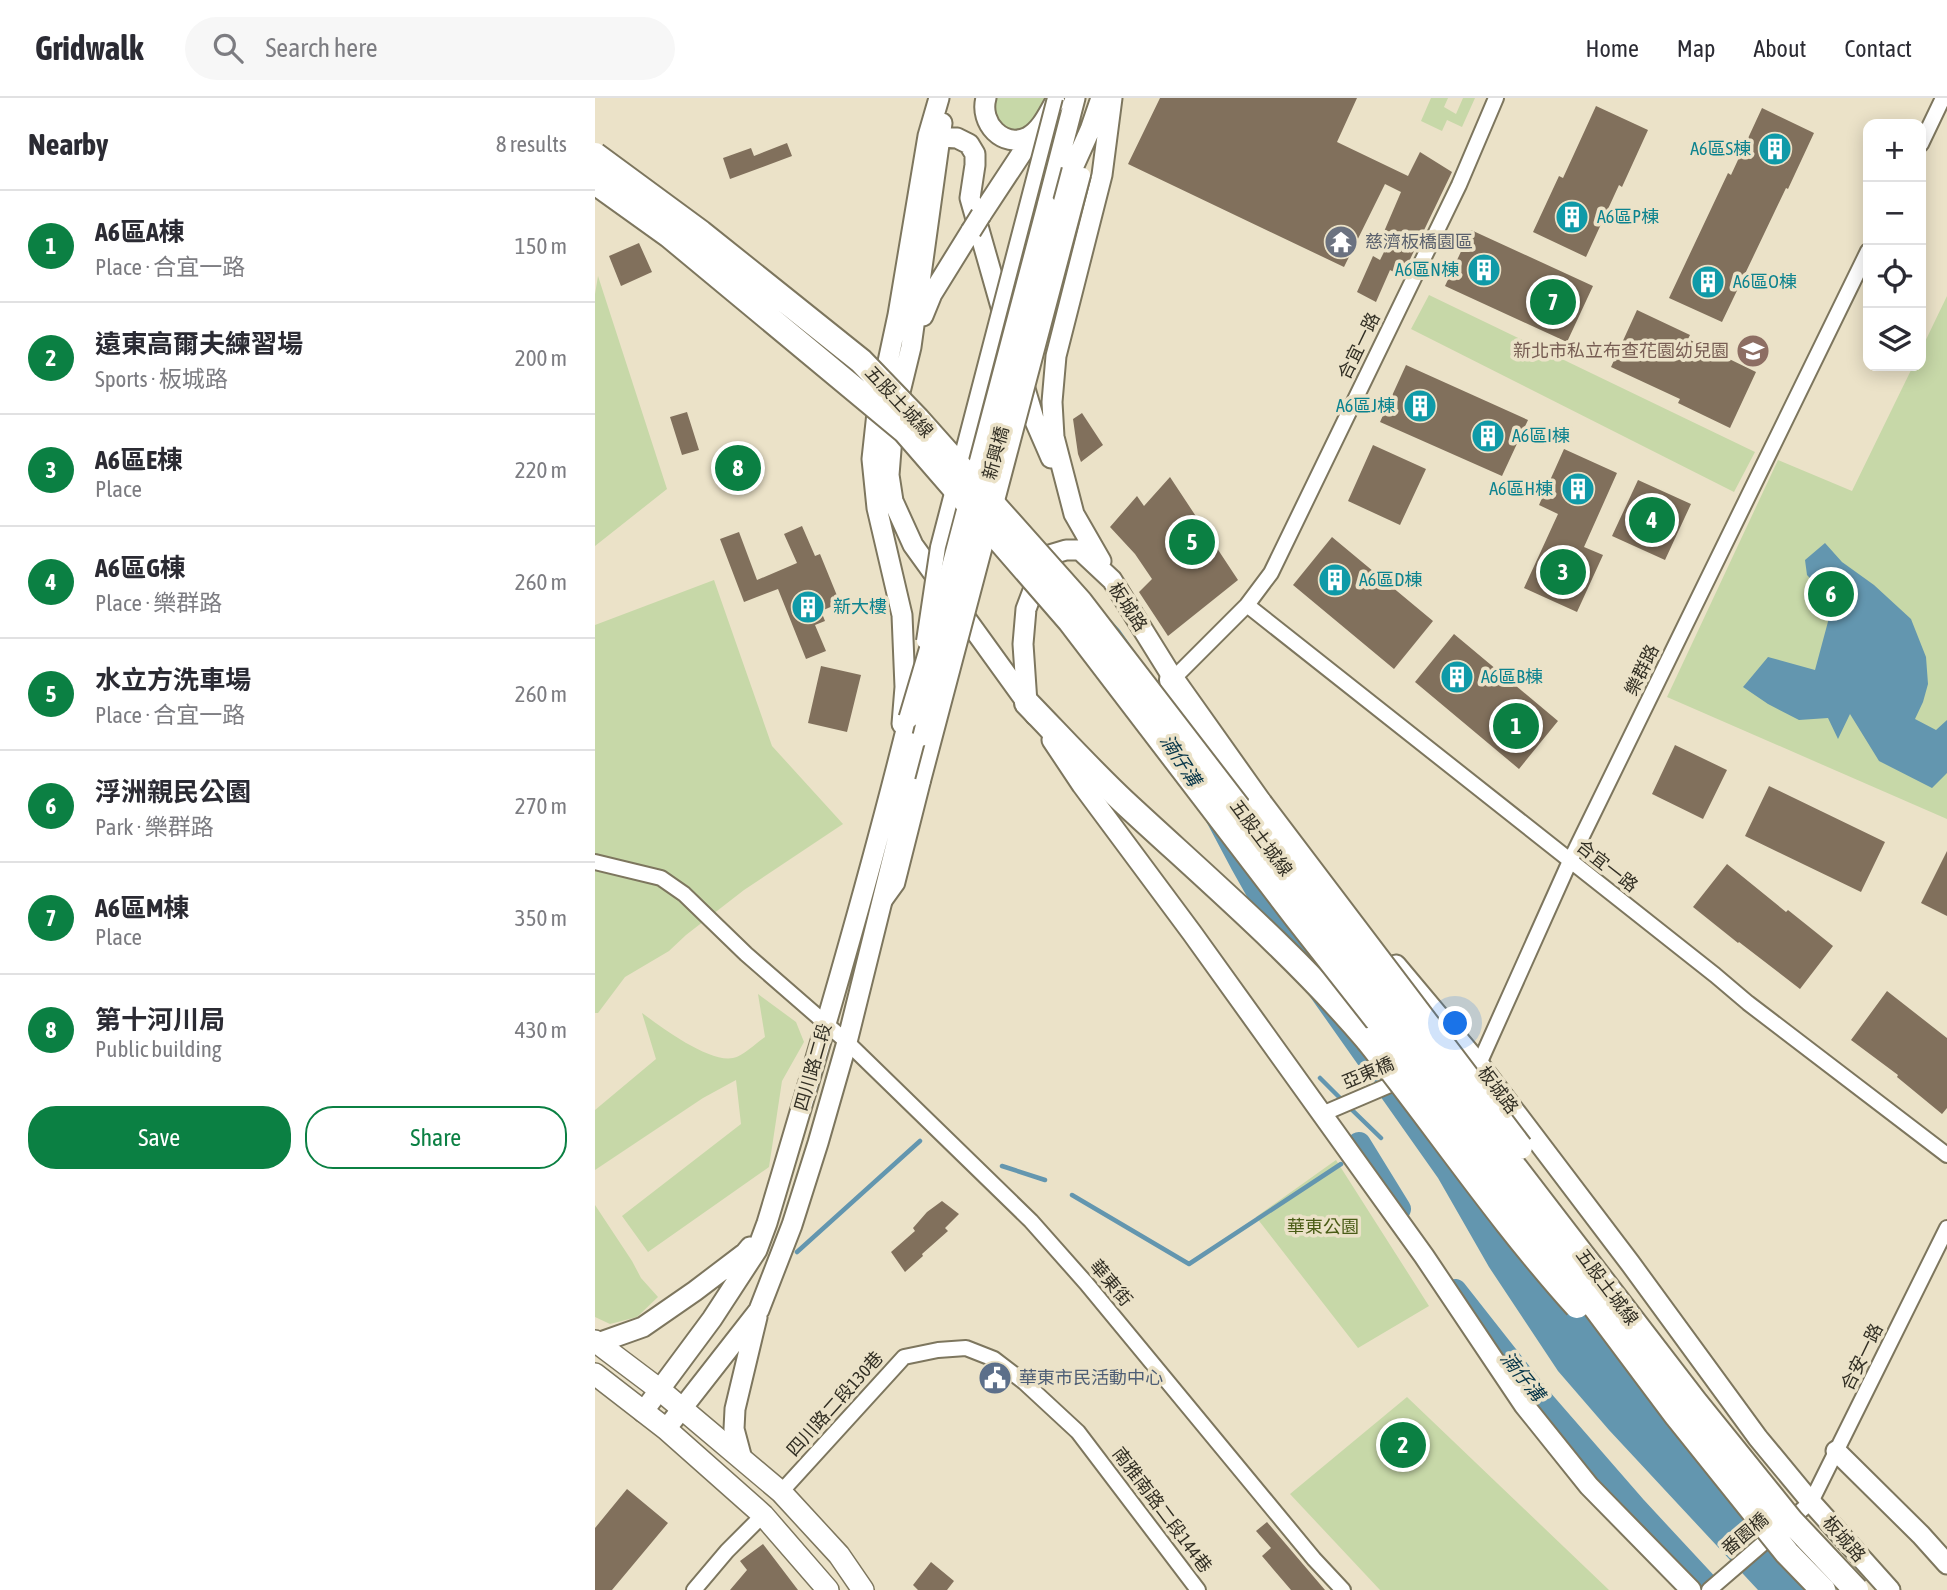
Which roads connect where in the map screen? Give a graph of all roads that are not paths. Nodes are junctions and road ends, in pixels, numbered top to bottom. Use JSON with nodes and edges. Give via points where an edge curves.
{"nodes":[{"id":1,"x":939,"y":98,"type":"edge"},
{"id":2,"x":946,"y":98,"type":"edge"},
{"id":3,"x":986,"y":98,"type":"edge"},
{"id":4,"x":1056,"y":98,"type":"edge"},
{"id":5,"x":1075,"y":98,"type":"edge"},
{"id":6,"x":1101,"y":98,"type":"edge"},
{"id":7,"x":1112,"y":98,"type":"edge"},
{"id":8,"x":1496,"y":98,"type":"edge"},
{"id":9,"x":1943,"y":98,"type":"edge"},
{"id":10,"x":1038,"y":130,"type":"junction"},
{"id":11,"x":1926,"y":134,"type":"edge"},
{"id":12,"x":934,"y":136,"type":"junction"},
{"id":13,"x":595,"y":155,"type":"edge"},
{"id":14,"x":1077,"y":172,"type":"junction"},
{"id":15,"x":595,"y":182,"type":"edge"},
{"id":16,"x":1863,"y":261,"type":"edge"},
{"id":17,"x":911,"y":347,"type":"junction"},
{"id":18,"x":1074,"y":514,"type":"junction"},
{"id":19,"x":1112,"y":580,"type":"junction"},
{"id":20,"x":1247,"y":605,"type":"junction"},
{"id":21,"x":1172,"y":680,"type":"junction"},
{"id":22,"x":917,"y":691,"type":"junction"},
{"id":23,"x":1027,"y":703,"type":"junction"},
{"id":24,"x":909,"y":718,"type":"joint"},
{"id":25,"x":923,"y":736,"type":"joint"},
{"id":26,"x":900,"y":753,"type":"junction"},
{"id":27,"x":595,"y":862,"type":"edge"},
{"id":28,"x":1570,"y":862,"type":"junction"},
{"id":29,"x":881,"y":906,"type":"junction"},
{"id":30,"x":826,"y":1022,"type":"junction"},
{"id":31,"x":847,"y":1042,"type":"junction"},
{"id":32,"x":1479,"y":1064,"type":"junction"},
{"id":33,"x":1322,"y":1114,"type":"junction"},
{"id":34,"x":1947,"y":1155,"type":"edge"},
{"id":35,"x":767,"y":1223,"type":"junction"},
{"id":36,"x":1947,"y":1228,"type":"edge"},
{"id":37,"x":759,"y":1310,"type":"junction"},
{"id":38,"x":596,"y":1342,"type":"edge"},
{"id":39,"x":595,"y":1374,"type":"edge"},
{"id":40,"x":660,"y":1390,"type":"junction"},
{"id":41,"x":683,"y":1408,"type":"junction"},
{"id":42,"x":643,"y":1412,"type":"junction"},
{"id":43,"x":1677,"y":1416,"type":"junction"},
{"id":44,"x":666,"y":1429,"type":"junction"},
{"id":45,"x":1836,"y":1451,"type":"junction"},
{"id":46,"x":1095,"y":1453,"type":"joint"},
{"id":47,"x":742,"y":1460,"type":"junction"},
{"id":48,"x":781,"y":1492,"type":"junction"},
{"id":49,"x":1811,"y":1502,"type":"junction"},
{"id":50,"x":763,"y":1515,"type":"junction"},
{"id":51,"x":1793,"y":1518,"type":"junction"},
{"id":52,"x":1947,"y":1564,"type":"edge"},
{"id":53,"x":1713,"y":1586,"type":"edge"},
{"id":54,"x":694,"y":1590,"type":"edge"},
{"id":55,"x":828,"y":1590,"type":"edge"},
{"id":56,"x":863,"y":1590,"type":"edge"},
{"id":57,"x":1198,"y":1590,"type":"edge"},
{"id":58,"x":1343,"y":1590,"type":"edge"},
{"id":59,"x":1692,"y":1590,"type":"edge"},
{"id":60,"x":1823,"y":1590,"type":"edge"},
{"id":61,"x":1856,"y":1590,"type":"edge"},
{"id":62,"x":1890,"y":1590,"type":"edge"}],
"edges":[{"from":1,"to":12,"type":"main road"},
{"from":2,"to":12,"type":"main road"},
{"from":3,"to":10,"type":"main road","via":[[989,125],[1002,138],[1027,137]]},
{"from":4,"to":10,"type":"main road"},
{"from":4,"to":22,"type":"street","bridge":true,"via":[[937,547]]},
{"from":5,"to":22,"type":"main road","name":"新興橋","bridge":true},
{"from":6,"to":14,"type":"main road","name":"新興橋"},
{"from":7,"to":18,"type":"main road","via":[[1102,175],[1056,356],[1054,437]]},
{"from":8,"to":20,"type":"street","name":"合宜一路","via":[[1459,185],[1271,573]]},
{"from":9,"to":11,"type":"street"},
{"from":10,"to":17,"type":"main road","via":[[932,294]]},
{"from":12,"to":17,"type":"main road"},
{"from":12,"to":18,"type":"main road","via":[[957,138],[975,154],[972,208],[1034,419]]},
{"from":12,"to":26,"type":"main road","via":[[877,413],[872,460],[877,508],[902,615],[905,687]]},
{"from":13,"to":51,"type":"highway","name":"五股土城線","bridge":true,"via":[[861,361],[1080,602],[1695,1402]]},
{"from":14,"to":25,"type":"main road","name":"新興橋","bridge":true},
{"from":14,"to":29,"type":"street","bridge":true,"via":[[897,884]]},
{"from":15,"to":43,"type":"highway","name":"五股土城線","bridge":true,"via":[[669,235],[914,441],[1070,621],[1433,1090]]},
{"from":16,"to":28,"type":"street","name":"樂群路"},
{"from":17,"to":23,"type":"main road","via":[[892,437],[889,475],[893,501],[913,545]]},
{"from":18,"to":19,"type":"main road"},
{"from":19,"to":21,"type":"main road","name":"板城路"},
{"from":19,"to":23,"type":"main road","name":"板城路","via":[[1080,550],[1046,556],[1026,609]]},
{"from":20,"to":21,"type":"street","name":"合宜一路"},
{"from":20,"to":28,"type":"street","name":"合宜一路"},
{"from":21,"to":32,"type":"main road","name":"板城路","via":[[1337,895]]},
{"from":21,"to":51,"type":"highway","bridge":true,"via":[[1260,804],[1686,1364]]},
{"from":22,"to":24,"type":"main road","name":"新興橋","bridge":true},
{"from":23,"to":33,"type":"main road","name":"板城路"},
{"from":23,"to":43,"type":"highway","bridge":true,"via":[[1347,1015],[1553,1279]]},
{"from":24,"to":26,"type":"main road","name":"四川路二段"},
{"from":25,"to":29,"type":"main road","name":"四川路二段"},
{"from":26,"to":30,"type":"main road","name":"四川路二段"},
{"from":27,"to":30,"type":"street","name":"華東街","via":[[669,883]]},
{"from":28,"to":32,"type":"street","name":"樂群路"},
{"from":28,"to":34,"type":"street","name":"合宜一路"},
{"from":29,"to":31,"type":"main road","name":"四川路二段"},
{"from":30,"to":31,"type":"street","name":"華東街"},
{"from":30,"to":35,"type":"main road","name":"四川路二段"},
{"from":31,"to":37,"type":"main road","name":"四川路二段","via":[[792,1225]]},
{"from":31,"to":58,"type":"street","name":"華東街","via":[[1031,1221]]},
{"from":32,"to":33,"type":"street","name":"亞東橋","bridge":true,"via":[[1426,1070]]},
{"from":32,"to":49,"type":"main road","name":"板城路","via":[[1758,1438]]},
{"from":33,"to":59,"type":"main road","name":"板城路","via":[[1524,1405],[1589,1486]]},
{"from":35,"to":38,"type":"main road","via":[[745,1253],[695,1291],[643,1327]]},
{"from":35,"to":40,"type":"main road","name":"四川路二段","via":[[757,1250]]},
{"from":36,"to":45,"type":"street","name":"合安一路"},
{"from":37,"to":41,"type":"main road","name":"四川路二段"},
{"from":37,"to":47,"type":"main road","via":[[735,1409],[734,1429]]},
{"from":38,"to":40,"type":"main road"},
{"from":39,"to":42,"type":"main road"},
{"from":40,"to":41,"type":"main road"},
{"from":40,"to":42,"type":"main road","name":"四川路二段"},
{"from":41,"to":44,"type":"main road","name":"四川路二段"},
{"from":41,"to":47,"type":"main road"},
{"from":42,"to":44,"type":"main road"},
{"from":43,"to":60,"type":"highway","name":"五股土城線","bridge":true,"via":[[1787,1553]]},
{"from":44,"to":50,"type":"main road"},
{"from":45,"to":49,"type":"street","name":"合安一路"},
{"from":45,"to":52,"type":"main road"},
{"from":46,"to":48,"type":"street","name":"四川路二段130巷","via":[[1078,1432],[994,1359],[967,1348],[937,1350],[904,1357]]},
{"from":46,"to":57,"type":"street","name":"南雅南路二段144巷"},
{"from":47,"to":48,"type":"main road"},
{"from":48,"to":56,"type":"main road","via":[[839,1555]]},
{"from":49,"to":51,"type":"street","name":"番園橋"},
{"from":49,"to":62,"type":"main road","name":"板城路"},
{"from":50,"to":54,"type":"street"},
{"from":50,"to":55,"type":"main road"},
{"from":51,"to":53,"type":"street","name":"番園橋","bridge":true},
{"from":51,"to":61,"type":"highway","name":"五股土城線","bridge":true}]}
